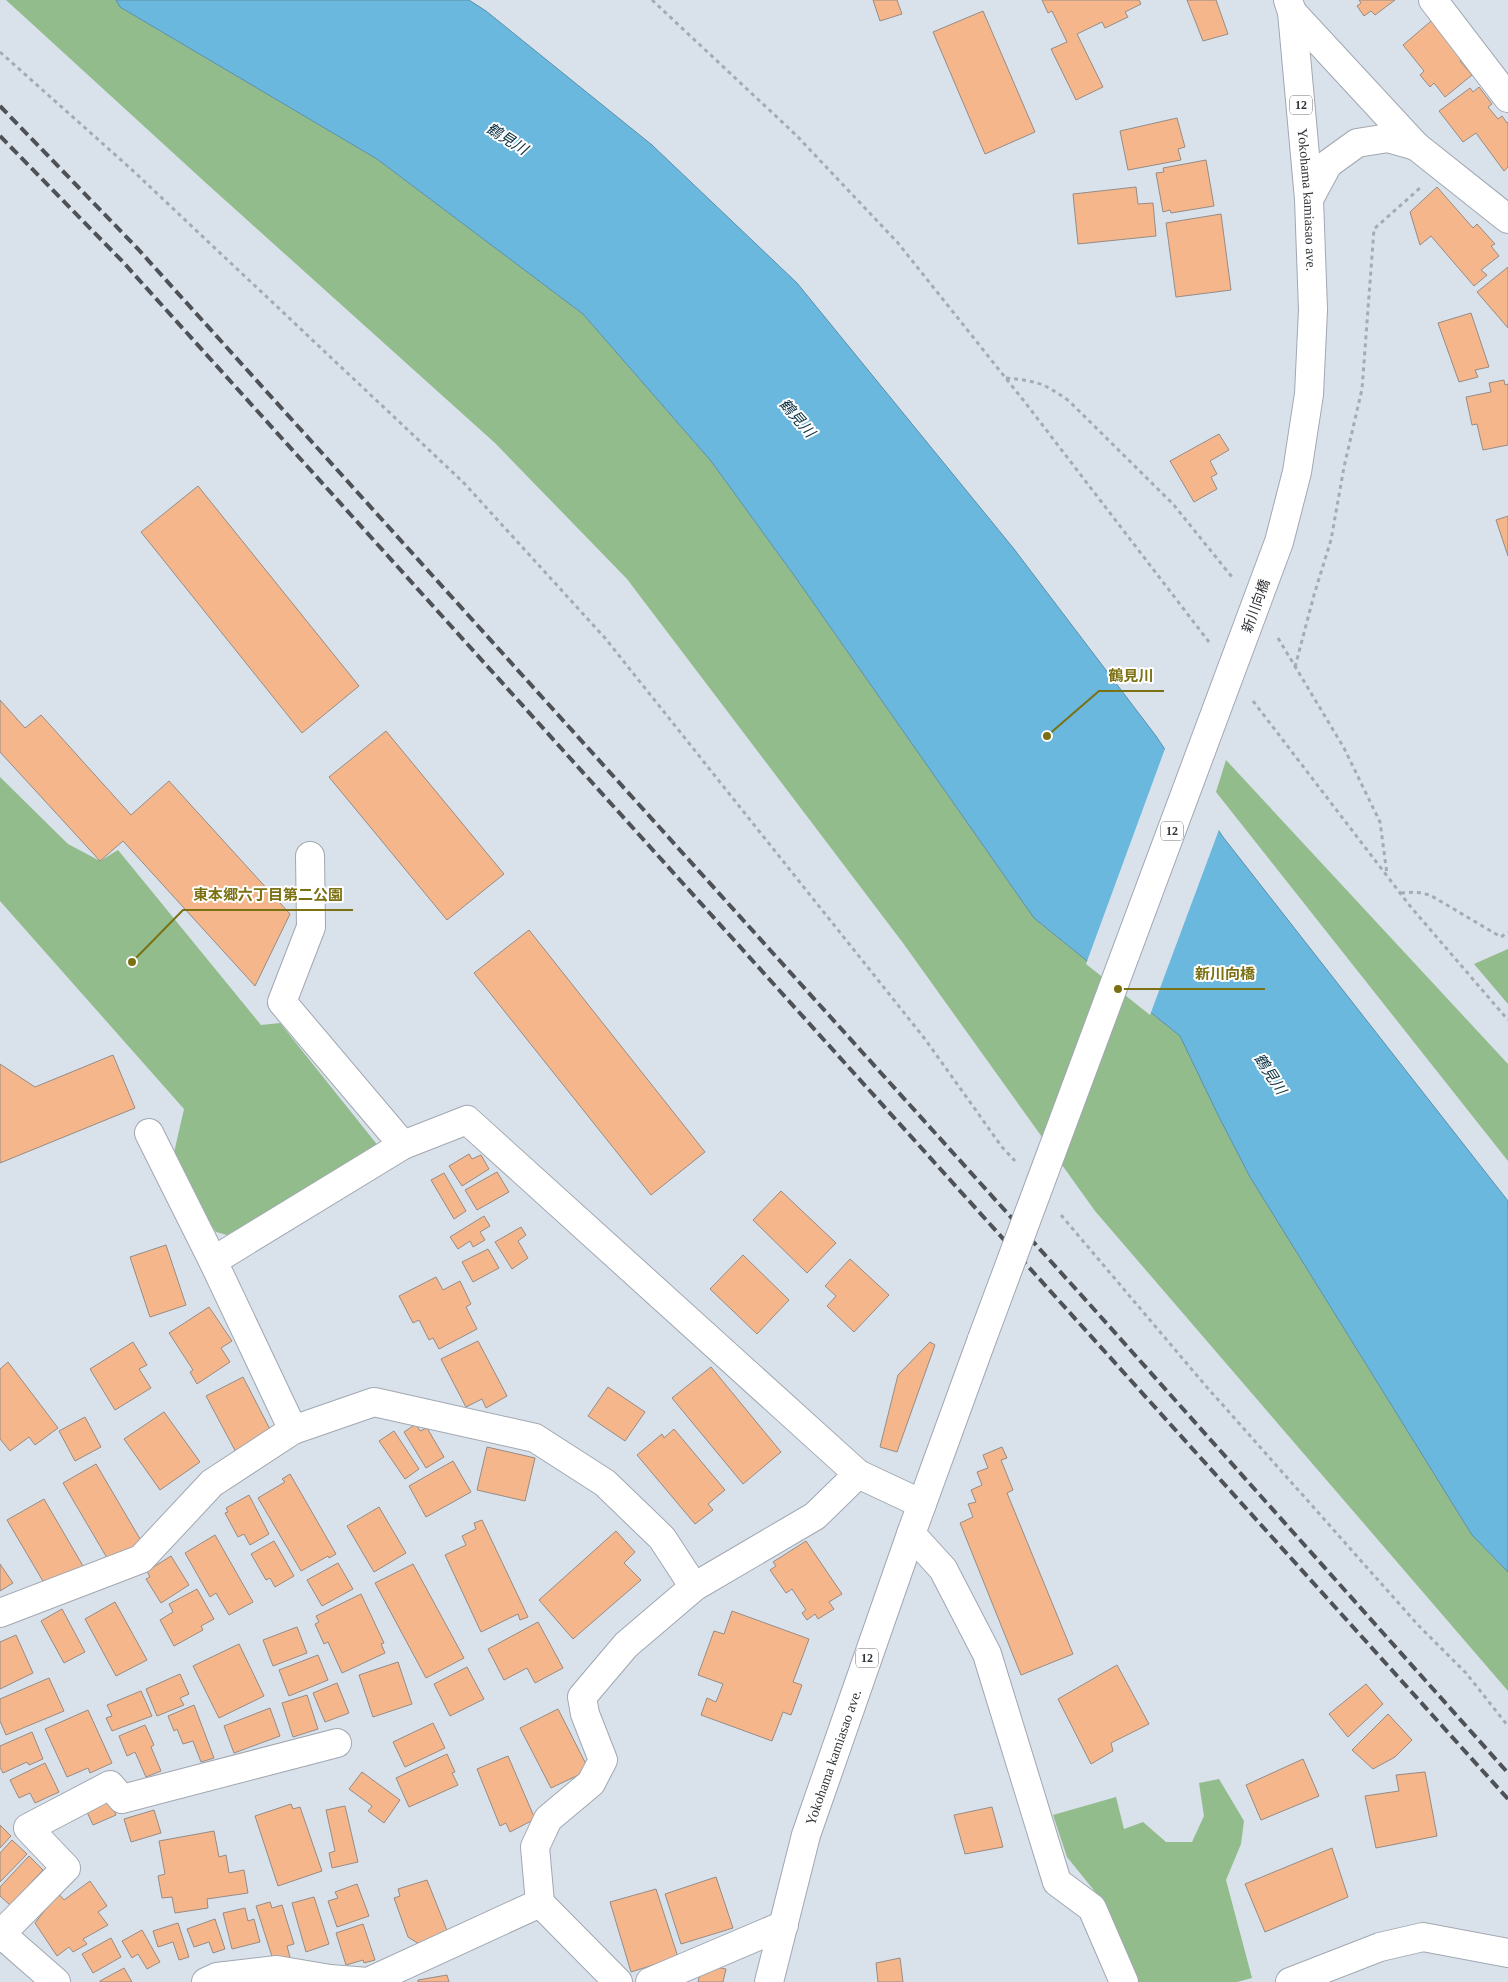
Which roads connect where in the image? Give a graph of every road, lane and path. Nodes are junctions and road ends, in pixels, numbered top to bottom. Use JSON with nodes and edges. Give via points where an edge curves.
{"nodes":[{"id":1,"x":652,"y":0,"type":"edge"},
{"id":2,"x":1433,"y":0,"type":"edge"},
{"id":3,"x":1290,"y":6,"type":"edge"},
{"id":4,"x":0,"y":52,"type":"edge"},
{"id":5,"x":1508,"y":98,"type":"edge"},
{"id":6,"x":1416,"y":146,"type":"junction"},
{"id":7,"x":1443,"y":168,"type":"junction"},
{"id":8,"x":1309,"y":199,"type":"junction"},
{"id":9,"x":1508,"y":219,"type":"edge"},
{"id":10,"x":1313,"y":310,"type":"joint"},
{"id":11,"x":1212,"y":646,"type":"dead end"},
{"id":12,"x":1295,"y":667,"type":"dead end"},
{"id":13,"x":1252,"y":700,"type":"dead end"},
{"id":14,"x":310,"y":856,"type":"dead end"},
{"id":15,"x":1400,"y":893,"type":"junction"},
{"id":16,"x":1508,"y":932,"type":"edge"},
{"id":17,"x":1508,"y":1020,"type":"edge"},
{"id":18,"x":149,"y":1133,"type":"dead end"},
{"id":19,"x":403,"y":1146,"type":"junction"},
{"id":20,"x":1021,"y":1168,"type":"dead end"},
{"id":21,"x":1058,"y":1212,"type":"dead end"},
{"id":22,"x":213,"y":1261,"type":"junction"},
{"id":23,"x":982,"y":1339,"type":"joint"},
{"id":24,"x":294,"y":1430,"type":"junction"},
{"id":25,"x":858,"y":1474,"type":"junction"},
{"id":26,"x":922,"y":1504,"type":"junction"},
{"id":27,"x":911,"y":1534,"type":"junction"},
{"id":28,"x":694,"y":1587,"type":"junction"},
{"id":29,"x":0,"y":1613,"type":"edge"},
{"id":30,"x":1508,"y":1726,"type":"edge"},
{"id":31,"x":337,"y":1743,"type":"dead end"},
{"id":32,"x":540,"y":1903,"type":"junction"},
{"id":33,"x":784,"y":1925,"type":"junction"},
{"id":34,"x":1,"y":1934,"type":"edge"},
{"id":35,"x":1508,"y":1953,"type":"edge"},
{"id":36,"x":56,"y":1982,"type":"edge"},
{"id":37,"x":206,"y":1982,"type":"edge"},
{"id":38,"x":618,"y":1982,"type":"edge"},
{"id":39,"x":650,"y":1982,"type":"edge"},
{"id":40,"x":769,"y":1982,"type":"edge"},
{"id":41,"x":1124,"y":1982,"type":"edge"},
{"id":42,"x":1290,"y":1982,"type":"edge"}],
"edges":[{"from":1,"to":11,"type":"path","via":[[796,135],[898,242],[1024,400]]},
{"from":2,"to":5,"type":"street"},
{"from":3,"to":6,"type":"street"},
{"from":3,"to":8,"type":"street","name":"Yokohama kamiasao ave.","number":"12"},
{"from":4,"to":20,"type":"path","via":[[130,168],[463,482],[605,638],[925,1038],[1002,1147]]},
{"from":6,"to":7,"type":"street"},
{"from":6,"to":8,"type":"street","via":[[1388,138],[1357,143],[1328,164]]},
{"from":7,"to":9,"type":"street"},
{"from":7,"to":12,"type":"path","via":[[1374,229],[1362,389],[1331,540]]},
{"from":8,"to":10,"type":"street","name":"Yokohama kamiasao ave.","number":"12"},
{"from":10,"to":23,"type":"street","name":"新川向橋","number":"12","bridge":true,"via":[[1309,394],[1297,472],[1279,542]]},
{"from":13,"to":15,"type":"path"},
{"from":14,"to":19,"type":"street","via":[[311,927],[282,1002]]},
{"from":15,"to":16,"type":"path","via":[[1430,895],[1501,937]]},
{"from":15,"to":17,"type":"path"},
{"from":18,"to":22,"type":"street"},
{"from":19,"to":22,"type":"street"},
{"from":19,"to":25,"type":"street","via":[[467,1120]]},
{"from":21,"to":30,"type":"path","via":[[1418,1625],[1466,1673]]},
{"from":22,"to":24,"type":"street"},
{"from":23,"to":26,"type":"street","name":"Yokohama kamiasao ave.","number":"12"},
{"from":24,"to":28,"type":"street","via":[[374,1402],[535,1438],[605,1483],[662,1538]]},
{"from":24,"to":29,"type":"street","via":[[212,1484],[141,1559]]},
{"from":25,"to":26,"type":"street"},
{"from":25,"to":28,"type":"street","via":[[815,1516]]},
{"from":26,"to":27,"type":"street","name":"Yokohama kamiasao ave.","number":"12"},
{"from":27,"to":33,"type":"street","name":"Yokohama kamiasao ave.","number":"12","via":[[806,1835]]},
{"from":27,"to":41,"type":"street","via":[[943,1569],[987,1654],[1057,1882],[1092,1908]]},
{"from":28,"to":32,"type":"street","via":[[626,1645],[582,1697],[585,1714],[603,1760],[591,1783],[548,1819],[535,1847]]},
{"from":31,"to":34,"type":"street","via":[[122,1799],[110,1785],[28,1828],[66,1868]]},
{"from":32,"to":37,"type":"street","via":[[368,1982],[277,1970],[217,1977]]},
{"from":32,"to":38,"type":"street"},
{"from":33,"to":39,"type":"street"},
{"from":33,"to":40,"type":"street","name":"Yokohama kamiasao ave.","number":"12"},
{"from":34,"to":36,"type":"street"},
{"from":35,"to":42,"type":"street","via":[[1423,1937],[1380,1947]]}]}
